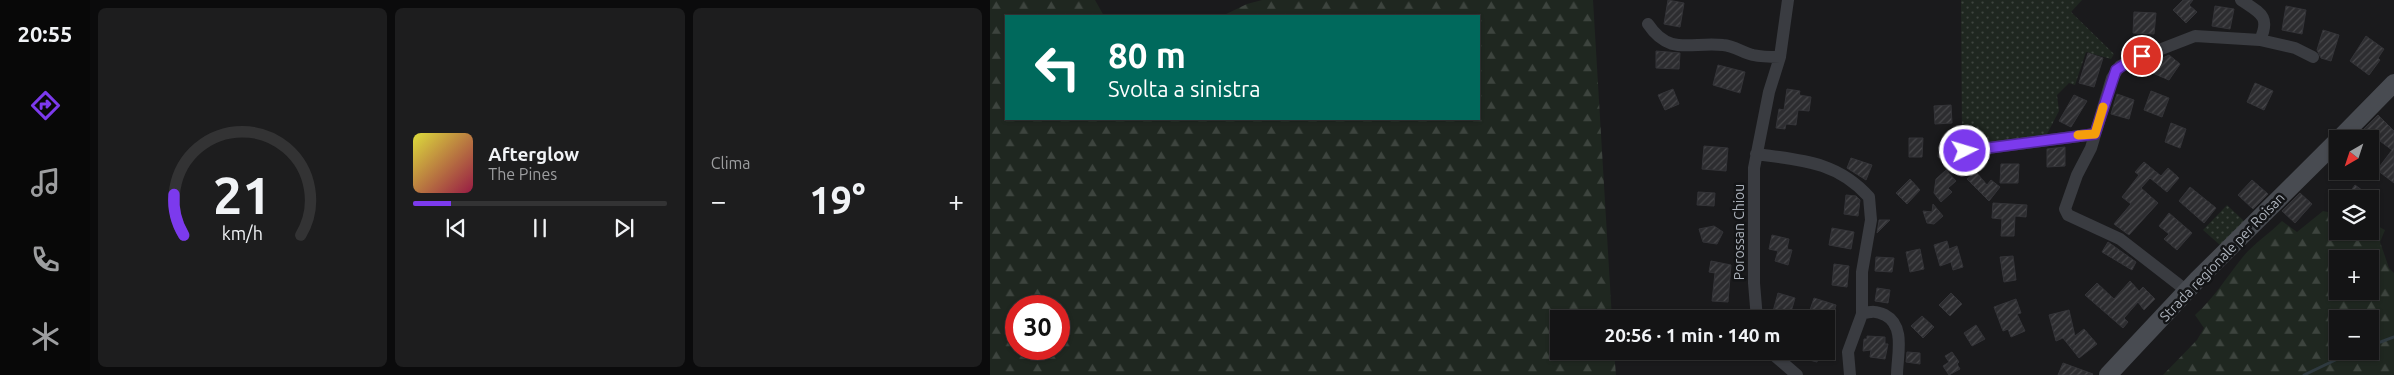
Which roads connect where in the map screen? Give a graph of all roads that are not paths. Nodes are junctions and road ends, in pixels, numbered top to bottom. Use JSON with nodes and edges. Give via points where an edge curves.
{"nodes":[{"id":1,"x":1788,"y":0,"type":"edge"},
{"id":2,"x":2241,"y":0,"type":"edge"},
{"id":3,"x":1648,"y":24,"type":"dead end"},
{"id":4,"x":2260,"y":40,"type":"junction"},
{"id":5,"x":1780,"y":56,"type":"junction"},
{"id":6,"x":2313,"y":57,"type":"dead end"},
{"id":7,"x":2394,"y":83,"type":"edge"},
{"id":8,"x":2347,"y":130,"type":"edge"},
{"id":9,"x":2095,"y":134,"type":"junction"},
{"id":10,"x":2329,"y":148,"type":"edge"},
{"id":11,"x":1757,"y":149,"type":"junction"},
{"id":12,"x":1965,"y":151,"type":"dead end"},
{"id":13,"x":2188,"y":291,"type":"junction"},
{"id":14,"x":1756,"y":310,"type":"edge"},
{"id":15,"x":1862,"y":314,"type":"junction"},
{"id":16,"x":1780,"y":360,"type":"edge"},
{"id":17,"x":1797,"y":375,"type":"edge"},
{"id":18,"x":1850,"y":375,"type":"edge"},
{"id":19,"x":1896,"y":375,"type":"edge"},
{"id":20,"x":2108,"y":375,"type":"edge"}],
"edges":[{"from":1,"to":5,"type":"street","name":"Porossan Chiou"},
{"from":2,"to":4,"type":"street","via":[[2260,12],[2264,19],[2266,25]]},
{"from":3,"to":5,"type":"street","via":[[1666,43],[1721,45],[1763,57]]},
{"from":4,"to":6,"type":"street","via":[[2295,48]]},
{"from":4,"to":9,"type":"street","via":[[2195,36],[2128,62],[2116,70],[2112,78]]},
{"from":5,"to":11,"type":"street","name":"Porossan Chiou"},
{"from":7,"to":8,"type":"main road","name":"Strada regionale per Roisan"},
{"from":9,"to":12,"type":"street"},
{"from":9,"to":13,"type":"street","via":[[2065,210],[2068,215],[2120,238]]},
{"from":10,"to":13,"type":"main road","name":"Strada regionale per Roisan"},
{"from":11,"to":14,"type":"street","name":"Porossan Chiou"},
{"from":11,"to":15,"type":"street","via":[[1820,164],[1842,174],[1869,197],[1871,220],[1862,272]]},
{"from":13,"to":20,"type":"main road","name":"Strada regionale per Roisan"},
{"from":15,"to":18,"type":"street","via":[[1848,352]]},
{"from":15,"to":19,"type":"street","via":[[1877,311],[1891,318],[1898,329]]},
{"from":16,"to":17,"type":"street"}]}
